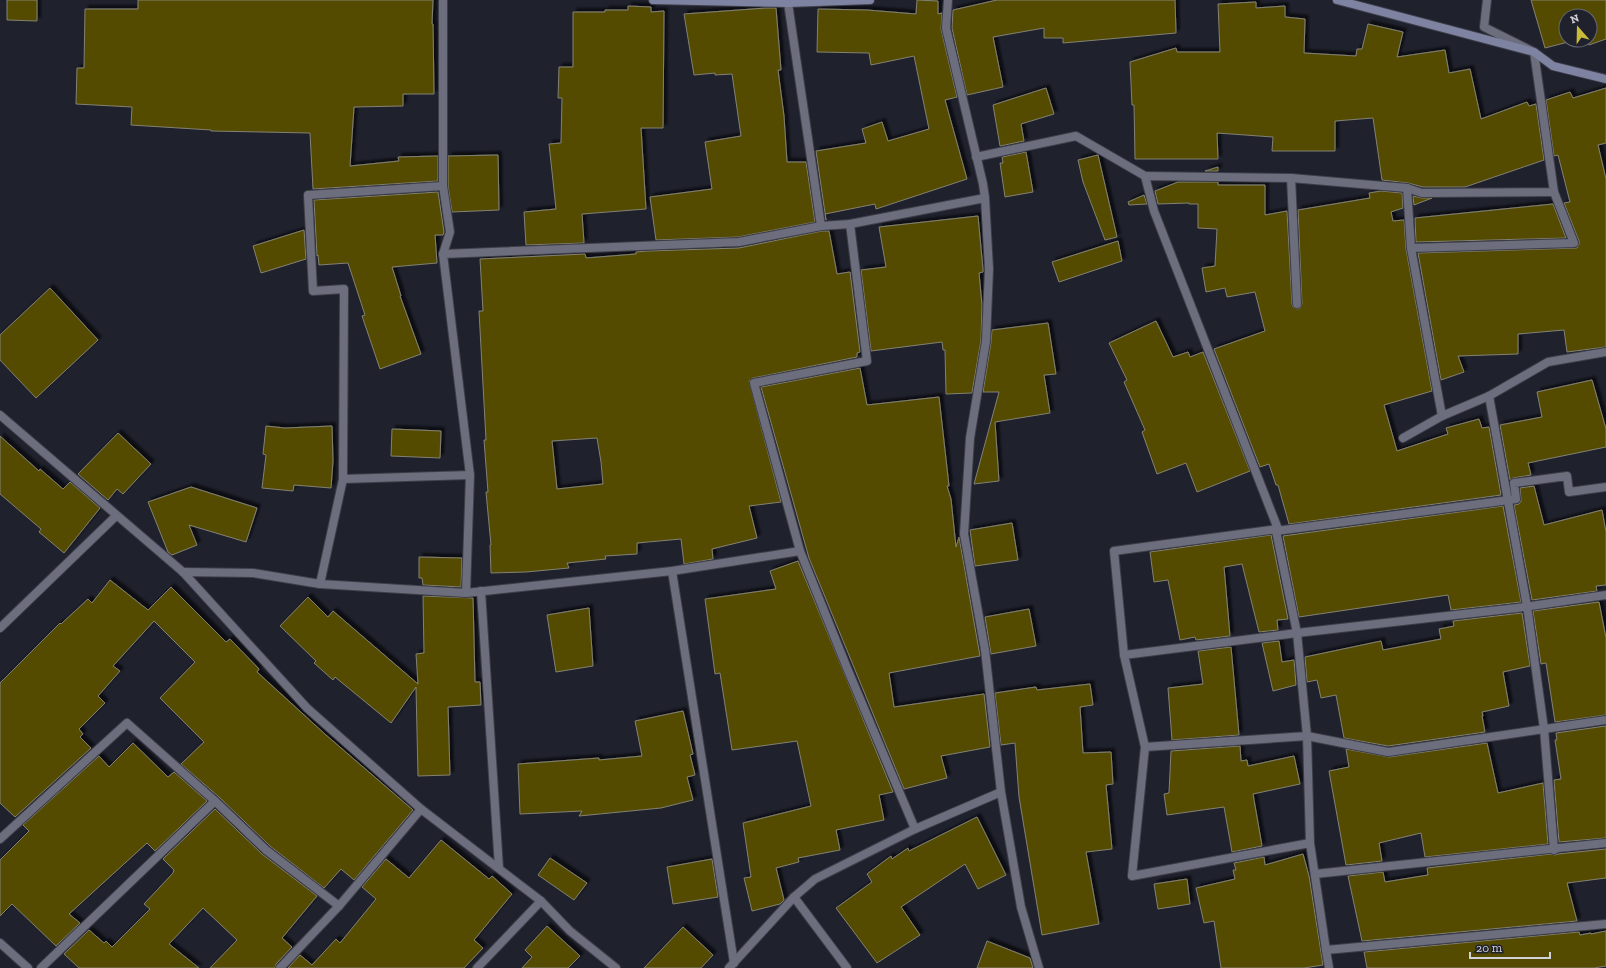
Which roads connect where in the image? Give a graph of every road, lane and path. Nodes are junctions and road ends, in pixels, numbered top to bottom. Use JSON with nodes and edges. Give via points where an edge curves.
{"nodes":[{"id":1,"x":442,"y":0,"type":"edge"},
{"id":2,"x":653,"y":0,"type":"edge"},
{"id":3,"x":870,"y":0,"type":"edge"},
{"id":4,"x":948,"y":0,"type":"edge"},
{"id":5,"x":1337,"y":0,"type":"edge"},
{"id":6,"x":1487,"y":0,"type":"edge"},
{"id":7,"x":788,"y":3,"type":"junction"},
{"id":8,"x":1534,"y":52,"type":"junction"},
{"id":9,"x":1606,"y":79,"type":"edge"},
{"id":10,"x":976,"y":157,"type":"junction"},
{"id":11,"x":1145,"y":176,"type":"junction"},
{"id":12,"x":1291,"y":178,"type":"junction"},
{"id":13,"x":444,"y":186,"type":"junction"},
{"id":14,"x":1407,"y":188,"type":"junction"},
{"id":15,"x":1554,"y":192,"type":"junction"},
{"id":16,"x":985,"y":198,"type":"junction"},
{"id":17,"x":850,"y":224,"type":"junction"},
{"id":18,"x":822,"y":226,"type":"junction"},
{"id":19,"x":1411,"y":248,"type":"junction"},
{"id":20,"x":443,"y":254,"type":"junction"},
{"id":21,"x":1297,"y":304,"type":"dead end"},
{"id":22,"x":1606,"y":352,"type":"edge"},
{"id":23,"x":1489,"y":396,"type":"junction"},
{"id":24,"x":0,"y":415,"type":"edge"},
{"id":25,"x":1442,"y":416,"type":"junction"},
{"id":26,"x":1403,"y":438,"type":"dead end"},
{"id":27,"x":470,"y":475,"type":"junction"},
{"id":28,"x":343,"y":479,"type":"junction"},
{"id":29,"x":1606,"y":487,"type":"edge"},
{"id":30,"x":1509,"y":500,"type":"junction"},
{"id":31,"x":116,"y":516,"type":"junction"},
{"id":32,"x":1277,"y":530,"type":"junction"},
{"id":33,"x":800,"y":550,"type":"junction"},
{"id":34,"x":672,"y":571,"type":"junction"},
{"id":35,"x":183,"y":572,"type":"junction"},
{"id":36,"x":320,"y":584,"type":"junction"},
{"id":37,"x":481,"y":591,"type":"junction"},
{"id":38,"x":466,"y":592,"type":"junction"},
{"id":39,"x":1606,"y":595,"type":"edge"},
{"id":40,"x":1527,"y":606,"type":"junction"},
{"id":41,"x":0,"y":628,"type":"edge"},
{"id":42,"x":1297,"y":633,"type":"junction"},
{"id":43,"x":1124,"y":655,"type":"junction"},
{"id":44,"x":1606,"y":720,"type":"edge"},
{"id":45,"x":1544,"y":728,"type":"junction"},
{"id":46,"x":1307,"y":736,"type":"junction"},
{"id":47,"x":1145,"y":747,"type":"junction"},
{"id":48,"x":1001,"y":792,"type":"junction"},
{"id":49,"x":215,"y":801,"type":"junction"},
{"id":50,"x":421,"y":809,"type":"junction"},
{"id":51,"x":915,"y":829,"type":"junction"},
{"id":52,"x":0,"y":839,"type":"edge"},
{"id":53,"x":1310,"y":843,"type":"junction"},
{"id":54,"x":1606,"y":843,"type":"edge"},
{"id":55,"x":1554,"y":850,"type":"junction"},
{"id":56,"x":499,"y":868,"type":"junction"},
{"id":57,"x":1315,"y":874,"type":"junction"},
{"id":58,"x":794,"y":897,"type":"junction"},
{"id":59,"x":541,"y":901,"type":"junction"},
{"id":60,"x":339,"y":906,"type":"junction"},
{"id":61,"x":1606,"y":924,"type":"edge"},
{"id":62,"x":0,"y":943,"type":"edge"},
{"id":63,"x":1326,"y":950,"type":"junction"},
{"id":64,"x":732,"y":966,"type":"edge"},
{"id":65,"x":28,"y":968,"type":"edge"},
{"id":66,"x":41,"y":968,"type":"edge"},
{"id":67,"x":280,"y":968,"type":"edge"},
{"id":68,"x":477,"y":968,"type":"edge"},
{"id":69,"x":616,"y":968,"type":"edge"},
{"id":70,"x":847,"y":968,"type":"edge"},
{"id":71,"x":1039,"y":968,"type":"edge"},
{"id":72,"x":1329,"y":968,"type":"edge"}],
"edges":[{"from":1,"to":13,"type":"street"},
{"from":2,"to":7,"type":"main road"},
{"from":3,"to":7,"type":"main road"},
{"from":4,"to":10,"type":"street","via":[[946,28]]},
{"from":5,"to":8,"type":"main road"},
{"from":6,"to":8,"type":"street","via":[[1484,27]]},
{"from":7,"to":18,"type":"street"},
{"from":8,"to":9,"type":"main road","via":[[1553,66]]},
{"from":8,"to":15,"type":"street"},
{"from":10,"to":11,"type":"street","via":[[1076,136]]},
{"from":10,"to":16,"type":"street"},
{"from":11,"to":12,"type":"street"},
{"from":11,"to":32,"type":"street","via":[[1154,211]]},
{"from":12,"to":14,"type":"street"},
{"from":12,"to":21,"type":"street"},
{"from":13,"to":20,"type":"street","via":[[450,232]]},
{"from":13,"to":28,"type":"street","via":[[308,195],[313,291],[344,289]]},
{"from":14,"to":15,"type":"street","via":[[1422,194]]},
{"from":14,"to":19,"type":"street"},
{"from":15,"to":19,"type":"street","via":[[1574,243]]},
{"from":16,"to":17,"type":"street"},
{"from":16,"to":48,"type":"street","via":[[989,269],[986,342],[970,438],[964,534],[985,650]]},
{"from":17,"to":18,"type":"street"},
{"from":17,"to":33,"type":"street","via":[[867,361],[754,383]]},
{"from":18,"to":20,"type":"street","via":[[739,242]]},
{"from":19,"to":25,"type":"street"},
{"from":20,"to":27,"type":"street"},
{"from":22,"to":23,"type":"street","via":[[1548,362]]},
{"from":23,"to":25,"type":"street"},
{"from":23,"to":30,"type":"street"},
{"from":24,"to":31,"type":"street"},
{"from":25,"to":26,"type":"street"},
{"from":27,"to":28,"type":"street"},
{"from":27,"to":38,"type":"street"},
{"from":28,"to":36,"type":"street"},
{"from":29,"to":30,"type":"street","via":[[1569,492],[1567,476],[1514,483],[1516,498]]},
{"from":30,"to":32,"type":"street"},
{"from":30,"to":40,"type":"street"},
{"from":31,"to":35,"type":"street"},
{"from":31,"to":41,"type":"street"},
{"from":32,"to":42,"type":"street"},
{"from":32,"to":43,"type":"street","via":[[1114,551]]},
{"from":33,"to":34,"type":"street"},
{"from":33,"to":51,"type":"street"},
{"from":34,"to":37,"type":"street"},
{"from":34,"to":64,"type":"street"},
{"from":35,"to":36,"type":"street","via":[[252,572]]},
{"from":35,"to":50,"type":"street","via":[[307,708]]},
{"from":36,"to":38,"type":"street"},
{"from":37,"to":38,"type":"street"},
{"from":37,"to":56,"type":"street"},
{"from":39,"to":40,"type":"street"},
{"from":40,"to":42,"type":"street"},
{"from":40,"to":45,"type":"street"},
{"from":42,"to":43,"type":"street"},
{"from":42,"to":46,"type":"street"},
{"from":43,"to":47,"type":"street"},
{"from":44,"to":45,"type":"street"},
{"from":45,"to":46,"type":"street","via":[[1388,752]]},
{"from":45,"to":55,"type":"street"},
{"from":46,"to":47,"type":"street"},
{"from":46,"to":53,"type":"street"},
{"from":47,"to":53,"type":"street","via":[[1132,876]]},
{"from":48,"to":51,"type":"street"},
{"from":48,"to":71,"type":"street","via":[[1021,907]]},
{"from":49,"to":52,"type":"street","via":[[127,723]]},
{"from":49,"to":60,"type":"street","via":[[266,850]]},
{"from":49,"to":66,"type":"street"},
{"from":50,"to":56,"type":"street"},
{"from":50,"to":60,"type":"street"},
{"from":51,"to":58,"type":"street","via":[[815,879]]},
{"from":53,"to":57,"type":"street"},
{"from":54,"to":55,"type":"street"},
{"from":55,"to":57,"type":"street"},
{"from":56,"to":59,"type":"street"},
{"from":57,"to":63,"type":"street"},
{"from":58,"to":64,"type":"street"},
{"from":58,"to":70,"type":"street"},
{"from":59,"to":68,"type":"street"},
{"from":59,"to":69,"type":"street","via":[[570,931]]},
{"from":60,"to":67,"type":"street"},
{"from":61,"to":63,"type":"street"},
{"from":62,"to":65,"type":"street"},
{"from":63,"to":72,"type":"street"}]}
